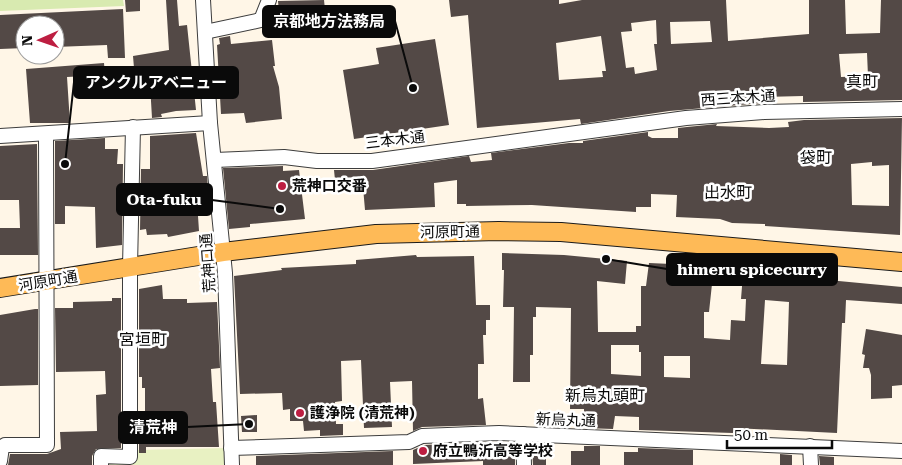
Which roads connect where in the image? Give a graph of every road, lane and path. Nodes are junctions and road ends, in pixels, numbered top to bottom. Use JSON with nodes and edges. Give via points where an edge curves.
{"nodes":[{"id":1,"x":203,"y":0,"type":"edge"},
{"id":2,"x":269,"y":0,"type":"edge"},
{"id":3,"x":205,"y":32,"type":"junction"},
{"id":4,"x":902,"y":109,"type":"edge"},
{"id":5,"x":210,"y":123,"type":"junction"},
{"id":6,"x":133,"y":128,"type":"junction"},
{"id":7,"x":577,"y":133,"type":"joint"},
{"id":8,"x":46,"y":134,"type":"junction"},
{"id":9,"x":0,"y":136,"type":"edge"},
{"id":10,"x":215,"y":160,"type":"junction"},
{"id":11,"x":223,"y":252,"type":"junction"},
{"id":12,"x":902,"y":262,"type":"edge"},
{"id":13,"x":130,"y":267,"type":"junction"},
{"id":14,"x":46,"y":282,"type":"junction"},
{"id":15,"x":0,"y":288,"type":"edge"},
{"id":16,"x":523,"y":434,"type":"junction"},
{"id":17,"x":810,"y":446,"type":"junction"},
{"id":18,"x":231,"y":448,"type":"junction"},
{"id":19,"x":902,"y":451,"type":"edge"},
{"id":20,"x":0,"y":461,"type":"edge"},
{"id":21,"x":101,"y":465,"type":"edge"},
{"id":22,"x":232,"y":465,"type":"edge"},
{"id":23,"x":524,"y":465,"type":"edge"},
{"id":24,"x":811,"y":465,"type":"edge"}],
"edges":[{"from":1,"to":3,"type":"street","name":"荒神口通"},
{"from":2,"to":3,"type":"street","via":[[261,20]]},
{"from":3,"to":5,"type":"street","name":"荒神口通"},
{"from":4,"to":7,"type":"street","name":"西三本木通","via":[[764,112],[686,118]]},
{"from":5,"to":6,"type":"street"},
{"from":5,"to":10,"type":"street","name":"荒神口通"},
{"from":6,"to":8,"type":"street"},
{"from":6,"to":13,"type":"street"},
{"from":7,"to":10,"type":"street","name":"三本木通","via":[[372,161]]},
{"from":8,"to":9,"type":"street"},
{"from":8,"to":14,"type":"street"},
{"from":10,"to":11,"type":"street","name":"荒神口通"},
{"from":11,"to":12,"type":"main road","name":"河原町通","via":[[376,234],[499,231],[561,232]]},
{"from":11,"to":13,"type":"main road","name":"河原町通"},
{"from":11,"to":18,"type":"street","name":"荒神口通"},
{"from":13,"to":14,"type":"main road","name":"河原町通"},
{"from":13,"to":21,"type":"street","via":[[130,457],[101,456]]},
{"from":14,"to":15,"type":"main road","name":"河原町通"},
{"from":14,"to":20,"type":"street","via":[[47,445],[5,445]]},
{"from":16,"to":17,"type":"street","name":"新烏丸通"},
{"from":16,"to":18,"type":"street","name":"新烏丸通","via":[[440,435],[422,436],[409,442]]},
{"from":16,"to":23,"type":"street"},
{"from":17,"to":19,"type":"street","name":"新烏丸通"},
{"from":17,"to":24,"type":"street"},
{"from":18,"to":22,"type":"street","name":"荒神口通"}]}
